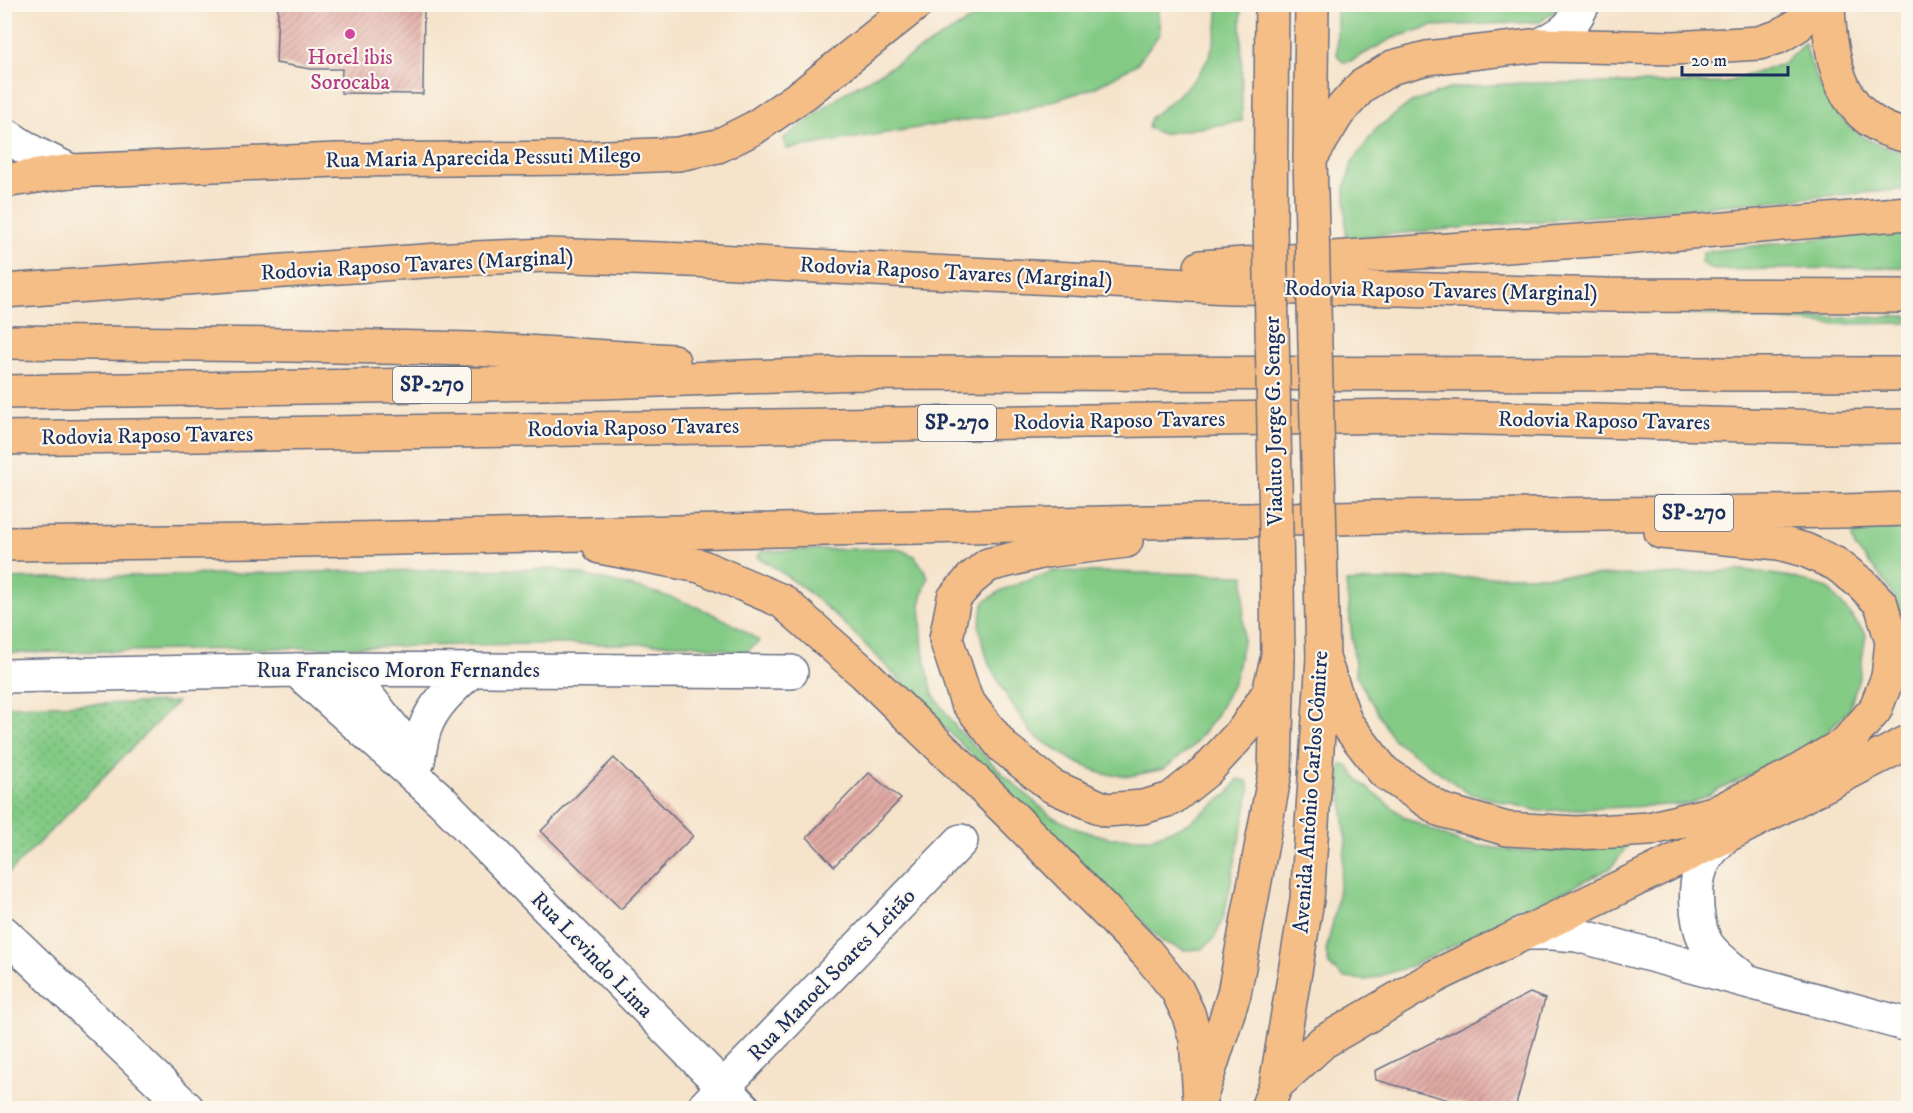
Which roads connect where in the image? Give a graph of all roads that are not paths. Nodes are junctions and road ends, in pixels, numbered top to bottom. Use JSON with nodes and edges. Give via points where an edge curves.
{"nodes":[{"id":1,"x":916,"y":4,"type":"edge"},
{"id":2,"x":1583,"y":4,"type":"edge"},
{"id":3,"x":1813,"y":4,"type":"edge"},
{"id":4,"x":1828,"y":4,"type":"edge"},
{"id":5,"x":1272,"y":9,"type":"edge"},
{"id":6,"x":1312,"y":11,"type":"edge"},
{"id":7,"x":1540,"y":45,"type":"junction"},
{"id":8,"x":4,"y":134,"type":"edge"},
{"id":9,"x":1908,"y":136,"type":"edge"},
{"id":10,"x":1310,"y":159,"type":"junction"},
{"id":11,"x":70,"y":171,"type":"junction"},
{"id":12,"x":4,"y":181,"type":"edge"},
{"id":13,"x":1908,"y":213,"type":"edge"},
{"id":14,"x":1051,"y":278,"type":"junction"},
{"id":15,"x":4,"y":291,"type":"edge"},
{"id":16,"x":1908,"y":296,"type":"edge"},
{"id":17,"x":4,"y":342,"type":"edge"},
{"id":18,"x":860,"y":373,"type":"junction"},
{"id":19,"x":1908,"y":374,"type":"edge"},
{"id":20,"x":4,"y":392,"type":"edge"},
{"id":21,"x":1908,"y":426,"type":"edge"},
{"id":22,"x":4,"y":438,"type":"edge"},
{"id":23,"x":1908,"y":509,"type":"edge"},
{"id":24,"x":1480,"y":516,"type":"junction"},
{"id":25,"x":1383,"y":517,"type":"junction"},
{"id":26,"x":256,"y":541,"type":"junction"},
{"id":27,"x":4,"y":544,"type":"edge"},
{"id":28,"x":1321,"y":580,"type":"joint"},
{"id":29,"x":1277,"y":582,"type":"joint"},
{"id":30,"x":1278,"y":656,"type":"junction"},
{"id":31,"x":1323,"y":658,"type":"junction"},
{"id":32,"x":346,"y":669,"type":"junction"},
{"id":33,"x":473,"y":669,"type":"junction"},
{"id":34,"x":296,"y":670,"type":"junction"},
{"id":35,"x":791,"y":672,"type":"dead end"},
{"id":36,"x":4,"y":676,"type":"edge"},
{"id":37,"x":1908,"y":742,"type":"edge"},
{"id":38,"x":418,"y":760,"type":"junction"},
{"id":39,"x":441,"y":800,"type":"junction"},
{"id":40,"x":1724,"y":837,"type":"junction"},
{"id":41,"x":961,"y":841,"type":"dead end"},
{"id":42,"x":4,"y":933,"type":"edge"},
{"id":43,"x":1523,"y":933,"type":"junction"},
{"id":44,"x":1746,"y":980,"type":"junction"},
{"id":45,"x":1908,"y":1025,"type":"edge"},
{"id":46,"x":1272,"y":1097,"type":"edge"},
{"id":47,"x":723,"y":1102,"type":"edge"},
{"id":48,"x":1198,"y":1104,"type":"edge"},
{"id":49,"x":188,"y":1108,"type":"edge"}],
"edges":[{"from":1,"to":11,"type":"main road","name":"Rua Maria Aparecida Pessuti Milego","via":[[805,93],[754,128],[718,146],[678,154],[337,160]]},
{"from":2,"to":7,"type":"street","via":[[1565,32]]},
{"from":3,"to":7,"type":"main road","via":[[1798,26],[1759,42],[1674,48]]},
{"from":4,"to":9,"type":"main road","via":[[1834,60],[1845,92],[1864,114]]},
{"from":5,"to":29,"type":"main road","name":"Viaduto Jorge G. Senger","bridge":true,"via":[[1270,224]]},
{"from":6,"to":10,"type":"main road"},
{"from":7,"to":10,"type":"main road","via":[[1427,58],[1394,67],[1362,86],[1338,113]]},
{"from":8,"to":11,"type":"street"},
{"from":10,"to":28,"type":"main road","name":"Viaduto Jorge G. Senger","bridge":true},
{"from":11,"to":12,"type":"main road","name":"Rua Maria Aparecida Pessuti Milego"},
{"from":13,"to":14,"type":"main road","via":[[1622,238]]},
{"from":14,"to":15,"type":"main road","name":"Rodovia Raposo Tavares (Marginal)","via":[[546,255]]},
{"from":14,"to":16,"type":"main road","name":"Rodovia Raposo Tavares (Marginal)","via":[[1229,287],[1606,295]]},
{"from":17,"to":18,"type":"main road","via":[[474,349]]},
{"from":18,"to":19,"type":"main road","name":"Rodovia Raposo Tavares","number":"SP-270"},
{"from":18,"to":20,"type":"main road","name":"Rodovia Raposo Tavares","number":"SP-270","via":[[602,382]]},
{"from":21,"to":22,"type":"main road","name":"Rodovia Raposo Tavares","number":"SP-270","via":[[1405,416]]},
{"from":23,"to":24,"type":"main road","number":"SP-270"},
{"from":24,"to":25,"type":"main road","number":"SP-270"},
{"from":24,"to":31,"type":"main road","via":[[1779,543],[1836,564],[1881,603],[1892,642],[1888,677],[1875,710],[1846,743],[1718,812],[1649,829],[1576,833],[1507,829],[1441,810],[1384,772],[1346,723]]},
{"from":25,"to":26,"type":"main road","number":"SP-270"},
{"from":25,"to":30,"type":"main road","via":[[1107,543],[1045,551],[988,565],[954,598],[946,639],[966,700],[1003,747],[1052,786],[1106,810],[1143,807],[1171,798],[1206,771],[1244,730],[1269,692]]},
{"from":26,"to":27,"type":"main road","number":"SP-270"},
{"from":26,"to":48,"type":"main road","via":[[600,547],[700,566],[782,601],[864,673],[1147,953],[1177,990],[1188,1013],[1199,1057]]},
{"from":28,"to":31,"type":"main road","name":"Avenida Antônio Carlos Cômitre"},
{"from":29,"to":30,"type":"main road","name":"Avenida Antônio Carlos Cômitre"},
{"from":30,"to":48,"type":"main road","name":"Avenida Antônio Carlos Cômitre","via":[[1275,773],[1253,902],[1234,994]]},
{"from":31,"to":46,"type":"main road","name":"Avenida Antônio Carlos Cômitre","via":[[1307,900]]},
{"from":32,"to":33,"type":"street","name":"Rua Francisco Moron Fernandes"},
{"from":32,"to":34,"type":"street","name":"Rua Francisco Moron Fernandes"},
{"from":32,"to":38,"type":"street","name":"Rua Levindo Lima"},
{"from":33,"to":35,"type":"street","name":"Rua Francisco Moron Fernandes"},
{"from":33,"to":38,"type":"street","via":[[432,713],[424,728]]},
{"from":34,"to":36,"type":"street","name":"Rua Francisco Moron Fernandes"},
{"from":34,"to":39,"type":"street","name":"Rua Levindo Lima"},
{"from":37,"to":40,"type":"main road"},
{"from":38,"to":39,"type":"street","name":"Rua Levindo Lima"},
{"from":39,"to":47,"type":"street","name":"Rua Levindo Lima"},
{"from":40,"to":43,"type":"main road"},
{"from":40,"to":44,"type":"street","via":[[1701,868],[1697,887],[1700,922],[1706,943]]},
{"from":41,"to":47,"type":"street","name":"Rua Manoel Soares Leitão"},
{"from":42,"to":49,"type":"street"},
{"from":43,"to":44,"type":"street","via":[[1577,935]]},
{"from":43,"to":46,"type":"main road","via":[[1438,975],[1323,1042]]},
{"from":44,"to":45,"type":"street"}]}
